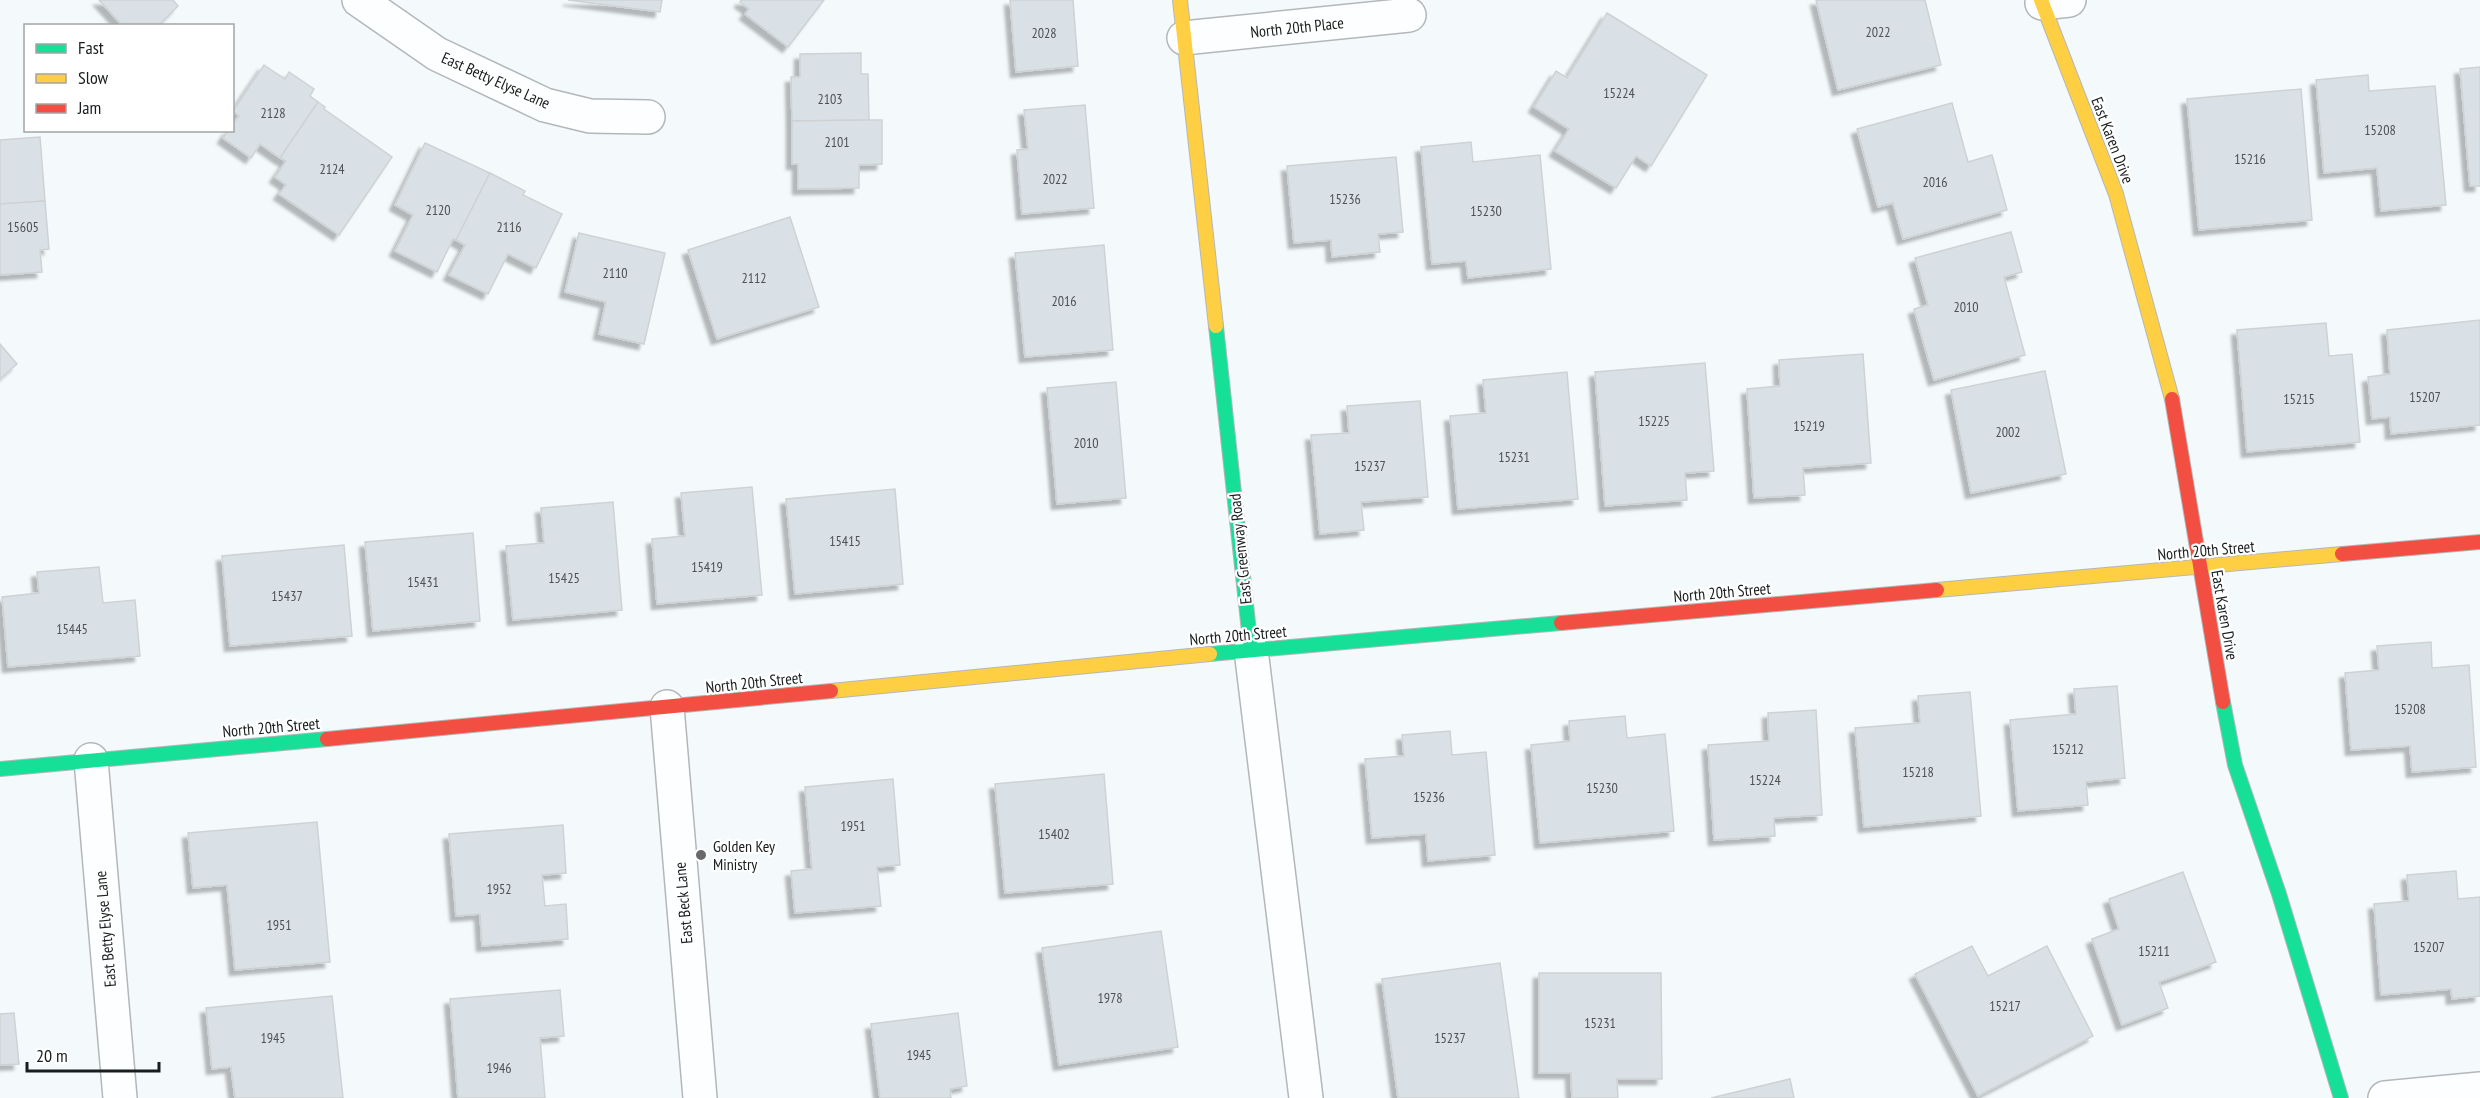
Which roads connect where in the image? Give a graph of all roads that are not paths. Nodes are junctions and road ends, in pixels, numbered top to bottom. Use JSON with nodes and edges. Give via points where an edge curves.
{"nodes":[{"id":1,"x":359,"y":0,"type":"edge"},
{"id":2,"x":1180,"y":0,"type":"edge"},
{"id":3,"x":2051,"y":1,"type":"edge"},
{"id":4,"x":1409,"y":15,"type":"dead end"},
{"id":5,"x":1184,"y":38,"type":"junction"},
{"id":6,"x":648,"y":117,"type":"dead end"},
{"id":7,"x":2480,"y":542,"type":"edge"},
{"id":8,"x":2200,"y":567,"type":"junction"},
{"id":9,"x":1251,"y":650,"type":"junction"},
{"id":10,"x":667,"y":708,"type":"junction"},
{"id":11,"x":91,"y":760,"type":"junction"},
{"id":12,"x":0,"y":769,"type":"edge"},
{"id":13,"x":2480,"y":1089,"type":"edge"},
{"id":14,"x":120,"y":1098,"type":"edge"},
{"id":15,"x":700,"y":1098,"type":"edge"},
{"id":16,"x":1306,"y":1098,"type":"edge"},
{"id":17,"x":2341,"y":1098,"type":"edge"},
{"id":18,"x":2385,"y":1098,"type":"edge"}],
"edges":[{"from":1,"to":6,"type":"street","name":"East Betty Elyse Lane","via":[[437,54],[546,105],[590,116]]},
{"from":2,"to":5,"type":"street","name":"East Greenway Road"},
{"from":3,"to":8,"type":"street","name":"East Karen Drive","via":[[2116,194],[2172,391]]},
{"from":4,"to":5,"type":"street","name":"North 20th Place"},
{"from":5,"to":9,"type":"street","name":"East Greenway Road"},
{"from":7,"to":8,"type":"street","name":"North 20th Street"},
{"from":8,"to":9,"type":"street","name":"North 20th Street"},
{"from":8,"to":17,"type":"street","name":"East Karen Drive","via":[[2235,765]]},
{"from":9,"to":10,"type":"street","name":"North 20th Street"},
{"from":9,"to":16,"type":"street","name":"East Greenway Road"},
{"from":10,"to":11,"type":"street","name":"North 20th Street"},
{"from":10,"to":15,"type":"street","name":"East Beck Lane"},
{"from":11,"to":12,"type":"street","name":"North 20th Street"},
{"from":11,"to":14,"type":"street","name":"East Betty Elyse Lane"},
{"from":13,"to":18,"type":"street"}]}
